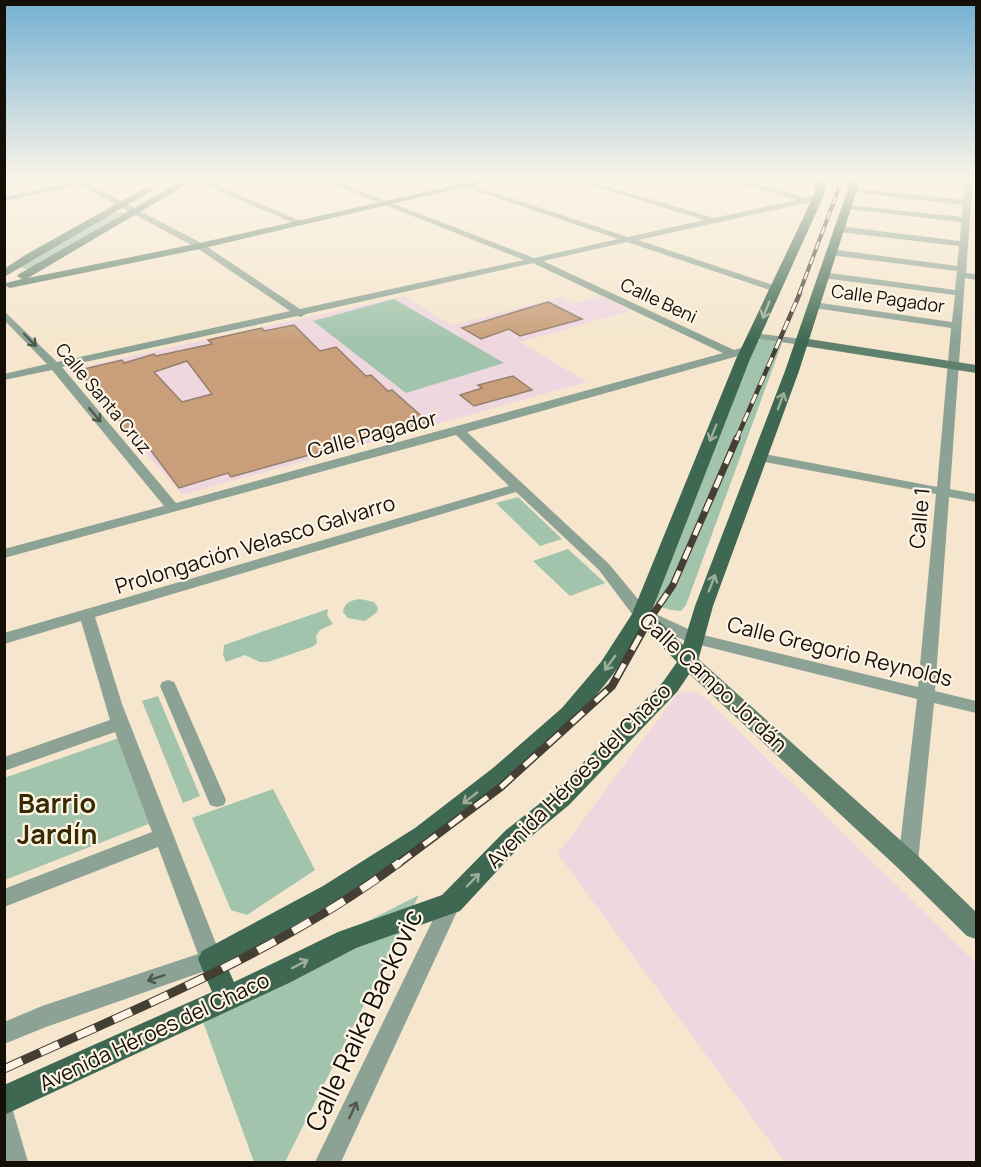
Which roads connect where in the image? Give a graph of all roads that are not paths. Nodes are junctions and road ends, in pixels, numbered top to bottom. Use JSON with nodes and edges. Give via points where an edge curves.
{"nodes":[{"id":1,"x":70,"y":234,"type":"edge"},
{"id":2,"x":97,"y":234,"type":"edge"},
{"id":3,"x":179,"y":234,"type":"edge"},
{"id":4,"x":251,"y":234,"type":"edge"},
{"id":5,"x":468,"y":234,"type":"edge"},
{"id":6,"x":614,"y":234,"type":"edge"},
{"id":7,"x":661,"y":234,"type":"edge"},
{"id":8,"x":669,"y":234,"type":"edge"},
{"id":9,"x":797,"y":234,"type":"edge"},
{"id":10,"x":837,"y":234,"type":"edge"},
{"id":11,"x":893,"y":234,"type":"edge"},
{"id":12,"x":634,"y":241,"type":"junction"},
{"id":13,"x":968,"y":242,"type":"edge"},
{"id":14,"x":200,"y":246,"type":"junction"},
{"id":15,"x":830,"y":252,"type":"junction"},
{"id":16,"x":537,"y":262,"type":"junction"},
{"id":17,"x":960,"y":272,"type":"junction"},
{"id":18,"x":823,"y":275,"type":"junction"},
{"id":19,"x":976,"y":277,"type":"edge"},
{"id":20,"x":11,"y":281,"type":"edge"},
{"id":21,"x":773,"y":288,"type":"junction"},
{"id":22,"x":958,"y":293,"type":"junction"},
{"id":23,"x":814,"y":305,"type":"junction"},
{"id":24,"x":299,"y":312,"type":"junction"},
{"id":25,"x":4,"y":314,"type":"edge"},
{"id":26,"x":957,"y":326,"type":"junction"},
{"id":27,"x":755,"y":336,"type":"junction"},
{"id":28,"x":802,"y":342,"type":"junction"},
{"id":29,"x":741,"y":354,"type":"junction"},
{"id":30,"x":954,"y":366,"type":"junction"},
{"id":31,"x":56,"y":368,"type":"junction"},
{"id":32,"x":976,"y":369,"type":"edge"},
{"id":33,"x":4,"y":376,"type":"edge"},
{"id":34,"x":4,"y":382,"type":"edge"},
{"id":35,"x":458,"y":431,"type":"junction"},
{"id":36,"x":760,"y":457,"type":"junction"},
{"id":37,"x":518,"y":487,"type":"junction"},
{"id":38,"x":942,"y":492,"type":"junction"},
{"id":39,"x":976,"y":498,"type":"edge"},
{"id":40,"x":173,"y":508,"type":"junction"},
{"id":41,"x":4,"y":554,"type":"edge"},
{"id":42,"x":641,"y":614,"type":"junction"},
{"id":43,"x":87,"y":615,"type":"junction"},
{"id":44,"x":4,"y":639,"type":"edge"},
{"id":45,"x":691,"y":650,"type":"junction"},
{"id":46,"x":168,"y":686,"type":"dead end"},
{"id":47,"x":926,"y":694,"type":"junction"},
{"id":48,"x":976,"y":707,"type":"edge"},
{"id":49,"x":120,"y":723,"type":"junction"},
{"id":50,"x":4,"y":764,"type":"edge"},
{"id":51,"x":217,"y":800,"type":"dead end"},
{"id":52,"x":164,"y":836,"type":"junction"},
{"id":53,"x":908,"y":862,"type":"junction"},
{"id":54,"x":4,"y":898,"type":"edge"},
{"id":55,"x":451,"y":903,"type":"junction"},
{"id":56,"x":976,"y":928,"type":"edge"},
{"id":57,"x":211,"y":959,"type":"junction"},
{"id":58,"x":228,"y":998,"type":"junction"},
{"id":59,"x":4,"y":1033,"type":"edge"},
{"id":60,"x":4,"y":1100,"type":"edge"},
{"id":61,"x":4,"y":1120,"type":"edge"},
{"id":62,"x":15,"y":1162,"type":"edge"},
{"id":63,"x":328,"y":1162,"type":"edge"}],
"edges":[{"from":1,"to":20,"type":"main road","via":[[31,256]]},
{"from":2,"to":20,"type":"main road"},
{"from":3,"to":14,"type":"street"},
{"from":4,"to":14,"type":"main road"},
{"from":5,"to":16,"type":"street","name":"Calle Beni"},
{"from":6,"to":12,"type":"street"},
{"from":7,"to":12,"type":"street"},
{"from":8,"to":12,"type":"street"},
{"from":9,"to":21,"type":"main road","name":"Avenida Héroes del Chaco"},
{"from":10,"to":15,"type":"main road","name":"Avenida Héroes del Chaco"},
{"from":11,"to":13,"type":"street"},
{"from":12,"to":16,"type":"street"},
{"from":12,"to":21,"type":"street"},
{"from":13,"to":17,"type":"street","name":"Calle 1"},
{"from":14,"to":20,"type":"main road","via":[[41,279]]},
{"from":14,"to":24,"type":"street"},
{"from":15,"to":17,"type":"street"},
{"from":15,"to":18,"type":"main road","name":"Avenida Héroes del Chaco"},
{"from":16,"to":24,"type":"street"},
{"from":16,"to":29,"type":"street","name":"Calle Beni"},
{"from":17,"to":19,"type":"street"},
{"from":17,"to":22,"type":"street","name":"Calle 1"},
{"from":18,"to":22,"type":"street"},
{"from":18,"to":23,"type":"main road","name":"Avenida Héroes del Chaco"},
{"from":21,"to":27,"type":"main road","name":"Avenida Héroes del Chaco","one_way":true},
{"from":22,"to":26,"type":"street","name":"Calle 1"},
{"from":23,"to":26,"type":"street","name":"Calle Pagador"},
{"from":23,"to":28,"type":"main road","name":"Avenida Héroes del Chaco"},
{"from":24,"to":31,"type":"street"},
{"from":25,"to":31,"type":"street","name":"Calle Santa Cruz","one_way":true},
{"from":26,"to":30,"type":"street","name":"Calle 1"},
{"from":27,"to":28,"type":"street"},
{"from":27,"to":29,"type":"main road","name":"Avenida Héroes del Chaco"},
{"from":28,"to":30,"type":"main road"},
{"from":36,"to":28,"type":"main road","name":"Avenida Héroes del Chaco","one_way":true},
{"from":29,"to":35,"type":"street","name":"Calle Pagador"},
{"from":29,"to":42,"type":"main road","name":"Avenida Héroes del Chaco","one_way":true},
{"from":30,"to":32,"type":"main road"},
{"from":30,"to":38,"type":"street","name":"Calle 1"},
{"from":31,"to":33,"type":"street"},
{"from":31,"to":34,"type":"street"},
{"from":31,"to":40,"type":"street","name":"Calle Santa Cruz","one_way":true},
{"from":35,"to":37,"type":"street","name":"Calle Campo Jordán"},
{"from":35,"to":40,"type":"street","name":"Calle Pagador"},
{"from":36,"to":38,"type":"street"},
{"from":45,"to":36,"type":"main road","name":"Avenida Héroes del Chaco","one_way":true},
{"from":37,"to":42,"type":"street","name":"Calle Campo Jordán","via":[[604,567]]},
{"from":37,"to":43,"type":"street","name":"Prolongación Velasco Galvarro"},
{"from":38,"to":39,"type":"street"},
{"from":38,"to":47,"type":"street","name":"Calle 1"},
{"from":40,"to":41,"type":"street","name":"Calle Pagador"},
{"from":42,"to":45,"type":"main road","name":"Calle Campo Jordán"},
{"from":42,"to":57,"type":"main road","name":"Avenida Héroes del Chaco","one_way":true,"via":[[608,668],[575,705],[501,774],[423,835],[332,893]]},
{"from":43,"to":44,"type":"street","name":"Prolongación Velasco Galvarro"},
{"from":43,"to":49,"type":"street"},
{"from":45,"to":47,"type":"street","name":"Calle Gregorio Reynolds"},
{"from":45,"to":53,"type":"main road","name":"Calle Campo Jordán"},
{"from":55,"to":45,"type":"main road","name":"Avenida Héroes del Chaco","one_way":true,"via":[[514,837],[561,799],[645,714],[670,687]]},
{"from":46,"to":51,"type":"street"},
{"from":47,"to":48,"type":"street","name":"Calle Gregorio Reynolds"},
{"from":47,"to":53,"type":"street","name":"Calle 1"},
{"from":49,"to":50,"type":"street"},
{"from":49,"to":52,"type":"street"},
{"from":52,"to":54,"type":"street"},
{"from":52,"to":57,"type":"street"},
{"from":53,"to":56,"type":"main road","name":"Calle Campo Jordán"},
{"from":58,"to":55,"type":"main road","name":"Avenida Héroes del Chaco","one_way":true,"via":[[347,940]]},
{"from":63,"to":55,"type":"street","name":"Calle Raika Backovic","one_way":true},
{"from":57,"to":58,"type":"main road"},
{"from":57,"to":59,"type":"street","name":"Avenida Héroes del Chaco","one_way":true},
{"from":58,"to":60,"type":"main road","name":"Avenida Héroes del Chaco"},
{"from":61,"to":62,"type":"street"}]}
